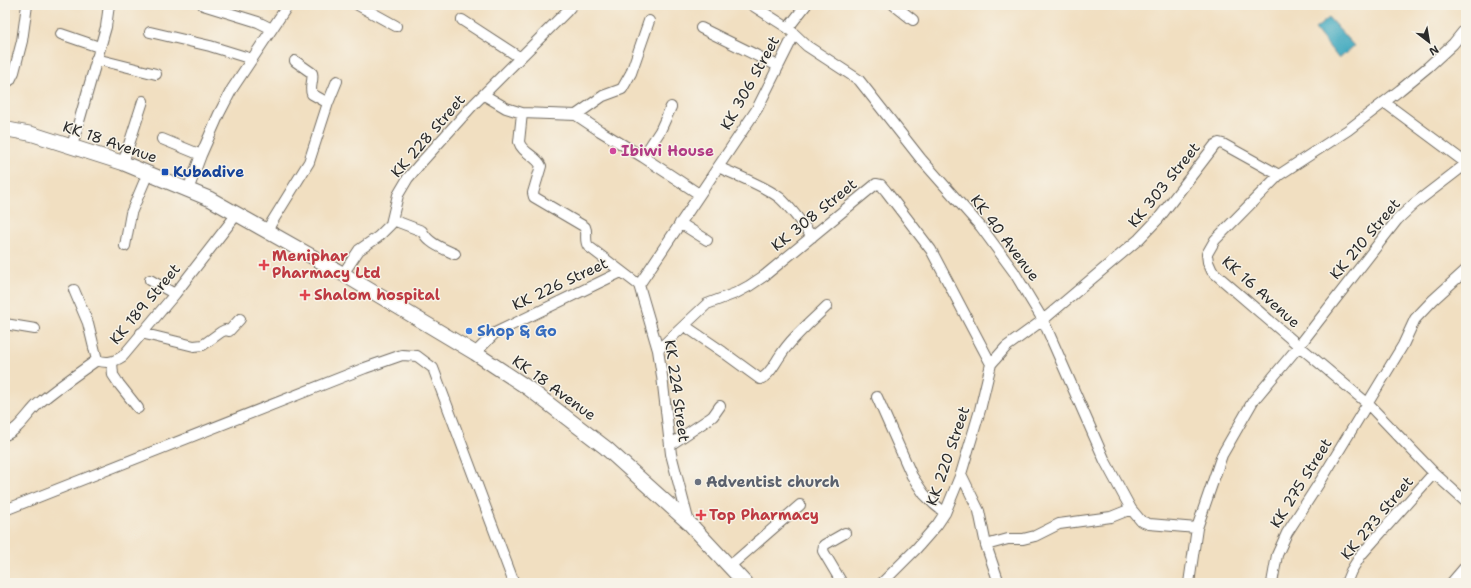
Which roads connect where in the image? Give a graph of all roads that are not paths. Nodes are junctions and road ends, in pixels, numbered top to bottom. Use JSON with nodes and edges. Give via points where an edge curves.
{"nodes":[{"id":1,"x":27,"y":5,"type":"edge"},
{"id":2,"x":110,"y":5,"type":"edge"},
{"id":3,"x":203,"y":5,"type":"edge"},
{"id":4,"x":288,"y":5,"type":"edge"},
{"id":5,"x":358,"y":5,"type":"edge"},
{"id":6,"x":572,"y":5,"type":"edge"},
{"id":7,"x":752,"y":5,"type":"edge"},
{"id":8,"x":806,"y":5,"type":"edge"},
{"id":9,"x":894,"y":5,"type":"edge"},
{"id":10,"x":462,"y":20,"type":"dead end"},
{"id":11,"x":913,"y":20,"type":"dead end"},
{"id":12,"x":649,"y":21,"type":"dead end"},
{"id":13,"x":396,"y":26,"type":"dead end"},
{"id":14,"x":701,"y":28,"type":"dead end"},
{"id":15,"x":1466,"y":28,"type":"edge"},
{"id":16,"x":272,"y":29,"type":"junction"},
{"id":17,"x":150,"y":32,"type":"dead end"},
{"id":18,"x":791,"y":32,"type":"junction"},
{"id":19,"x":61,"y":34,"type":"dead end"},
{"id":20,"x":99,"y":47,"type":"junction"},
{"id":21,"x":519,"y":58,"type":"junction"},
{"id":22,"x":96,"y":59,"type":"junction"},
{"id":23,"x":252,"y":59,"type":"junction"},
{"id":24,"x":295,"y":62,"type":"dead end"},
{"id":25,"x":778,"y":66,"type":"junction"},
{"id":26,"x":156,"y":74,"type":"dead end"},
{"id":27,"x":337,"y":81,"type":"dead end"},
{"id":28,"x":5,"y":83,"type":"edge"},
{"id":29,"x":484,"y":94,"type":"junction"},
{"id":30,"x":143,"y":101,"type":"dead end"},
{"id":31,"x":1384,"y":102,"type":"junction"},
{"id":32,"x":328,"y":103,"type":"junction"},
{"id":33,"x":671,"y":107,"type":"dead end"},
{"id":34,"x":522,"y":113,"type":"junction"},
{"id":35,"x":576,"y":115,"type":"junction"},
{"id":36,"x":5,"y":129,"type":"edge"},
{"id":37,"x":162,"y":139,"type":"dead end"},
{"id":38,"x":72,"y":146,"type":"junction"},
{"id":39,"x":200,"y":155,"type":"junction"},
{"id":40,"x":643,"y":157,"type":"junction"},
{"id":41,"x":123,"y":163,"type":"junction"},
{"id":42,"x":1466,"y":163,"type":"edge"},
{"id":43,"x":718,"y":167,"type":"junction"},
{"id":44,"x":148,"y":173,"type":"junction"},
{"id":45,"x":1278,"y":175,"type":"junction"},
{"id":46,"x":188,"y":190,"type":"junction"},
{"id":47,"x":699,"y":194,"type":"junction"},
{"id":48,"x":237,"y":214,"type":"junction"},
{"id":49,"x":393,"y":220,"type":"junction"},
{"id":50,"x":680,"y":223,"type":"junction"},
{"id":51,"x":267,"y":230,"type":"junction"},
{"id":52,"x":812,"y":236,"type":"junction"},
{"id":53,"x":707,"y":240,"type":"dead end"},
{"id":54,"x":125,"y":246,"type":"dead end"},
{"id":55,"x":455,"y":254,"type":"dead end"},
{"id":56,"x":1466,"y":270,"type":"edge"},
{"id":57,"x":621,"y":272,"type":"junction"},
{"id":58,"x":343,"y":274,"type":"junction"},
{"id":59,"x":150,"y":280,"type":"dead end"},
{"id":60,"x":639,"y":285,"type":"junction"},
{"id":61,"x":74,"y":290,"type":"dead end"},
{"id":62,"x":175,"y":294,"type":"junction"},
{"id":63,"x":827,"y":306,"type":"dead end"},
{"id":64,"x":240,"y":320,"type":"dead end"},
{"id":65,"x":1043,"y":320,"type":"junction"},
{"id":66,"x":5,"y":324,"type":"edge"},
{"id":67,"x":685,"y":326,"type":"junction"},
{"id":68,"x":35,"y":329,"type":"dead end"},
{"id":69,"x":141,"y":333,"type":"junction"},
{"id":70,"x":1299,"y":346,"type":"junction"},
{"id":71,"x":658,"y":350,"type":"junction"},
{"id":72,"x":475,"y":353,"type":"junction"},
{"id":73,"x":97,"y":360,"type":"junction"},
{"id":74,"x":112,"y":362,"type":"junction"},
{"id":75,"x":990,"y":364,"type":"junction"},
{"id":76,"x":876,"y":397,"type":"dead end"},
{"id":77,"x":1367,"y":403,"type":"junction"},
{"id":78,"x":720,"y":406,"type":"dead end"},
{"id":79,"x":138,"y":408,"type":"dead end"},
{"id":80,"x":5,"y":434,"type":"edge"},
{"id":81,"x":670,"y":445,"type":"junction"},
{"id":82,"x":1434,"y":473,"type":"junction"},
{"id":83,"x":960,"y":474,"type":"junction"},
{"id":84,"x":1466,"y":502,"type":"edge"},
{"id":85,"x":800,"y":505,"type":"dead end"},
{"id":86,"x":1131,"y":509,"type":"junction"},
{"id":87,"x":5,"y":510,"type":"edge"},
{"id":88,"x":945,"y":513,"type":"junction"},
{"id":89,"x":689,"y":523,"type":"junction"},
{"id":90,"x":1197,"y":528,"type":"junction"},
{"id":91,"x":845,"y":533,"type":"dead end"},
{"id":92,"x":986,"y":545,"type":"junction"},
{"id":93,"x":730,"y":566,"type":"junction"},
{"id":94,"x":1466,"y":570,"type":"edge"},
{"id":95,"x":1456,"y":582,"type":"edge"},
{"id":96,"x":514,"y":583,"type":"edge"},
{"id":97,"x":745,"y":583,"type":"edge"},
{"id":98,"x":842,"y":583,"type":"edge"},
{"id":99,"x":882,"y":583,"type":"edge"},
{"id":100,"x":999,"y":583,"type":"edge"},
{"id":101,"x":1189,"y":583,"type":"edge"},
{"id":102,"x":1272,"y":583,"type":"edge"},
{"id":103,"x":1346,"y":583,"type":"edge"}],
"edges":[{"from":1,"to":28,"type":"street","via":[[14,72]]},
{"from":2,"to":20,"type":"street"},
{"from":3,"to":16,"type":"street","via":[[258,22]]},
{"from":4,"to":16,"type":"street"},
{"from":5,"to":13,"type":"street"},
{"from":6,"to":21,"type":"street"},
{"from":7,"to":18,"type":"street","name":"KK 40 Avenue"},
{"from":8,"to":18,"type":"street","name":"KK 306 Street"},
{"from":9,"to":11,"type":"street"},
{"from":10,"to":21,"type":"street"},
{"from":12,"to":35,"type":"street","via":[[622,89],[603,96]]},
{"from":14,"to":25,"type":"street"},
{"from":15,"to":31,"type":"street","name":"KK 16 Avenue","via":[[1428,67]]},
{"from":16,"to":23,"type":"street"},
{"from":17,"to":23,"type":"street"},
{"from":18,"to":25,"type":"street","name":"KK 306 Street"},
{"from":18,"to":65,"type":"street","name":"KK 40 Avenue","via":[[866,87],[921,159],[981,227],[1014,272]]},
{"from":19,"to":20,"type":"street"},
{"from":20,"to":22,"type":"street"},
{"from":21,"to":29,"type":"street"},
{"from":22,"to":26,"type":"street"},
{"from":22,"to":38,"type":"street"},
{"from":23,"to":39,"type":"street","via":[[232,89]]},
{"from":24,"to":32,"type":"street","via":[[312,73],[312,94]]},
{"from":25,"to":43,"type":"street","name":"KK 306 Street","via":[[757,108]]},
{"from":27,"to":32,"type":"street"},
{"from":29,"to":34,"type":"street","name":"KK 228 Street","via":[[506,108]]},
{"from":29,"to":49,"type":"street","name":"KK 228 Street","via":[[408,178],[396,202]]},
{"from":30,"to":41,"type":"street"},
{"from":31,"to":42,"type":"street"},
{"from":31,"to":45,"type":"street","name":"KK 16 Avenue","via":[[1348,130]]},
{"from":32,"to":51,"type":"street","via":[[309,162]]},
{"from":33,"to":40,"type":"street","via":[[660,132]]},
{"from":34,"to":35,"type":"street","name":"KK 228 Street"},
{"from":34,"to":57,"type":"street","via":[[520,146],[541,166],[534,197],[585,227],[588,246]]},
{"from":35,"to":40,"type":"street"},
{"from":36,"to":38,"type":"main road","name":"KK 18 Avenue"},
{"from":37,"to":39,"type":"street"},
{"from":38,"to":41,"type":"main road","name":"KK 18 Avenue"},
{"from":39,"to":46,"type":"street"},
{"from":40,"to":47,"type":"street"},
{"from":41,"to":44,"type":"main road","name":"KK 18 Avenue"},
{"from":42,"to":70,"type":"street","name":"KK 210 Street","via":[[1397,220]]},
{"from":43,"to":47,"type":"street","name":"KK 306 Street"},
{"from":43,"to":52,"type":"street","via":[[779,197]]},
{"from":44,"to":46,"type":"main road","name":"KK 18 Avenue"},
{"from":44,"to":54,"type":"street","via":[[131,213]]},
{"from":45,"to":65,"type":"street","name":"KK 303 Street","via":[[1219,143],[1139,239]]},
{"from":45,"to":70,"type":"street","name":"KK 16 Avenue","via":[[1215,240],[1207,254],[1212,271]]},
{"from":46,"to":48,"type":"main road","name":"KK 18 Avenue"},
{"from":47,"to":50,"type":"street","name":"KK 306 Street"},
{"from":48,"to":51,"type":"main road","name":"KK 18 Avenue"},
{"from":48,"to":62,"type":"street","name":"KK 189 Street"},
{"from":49,"to":55,"type":"street","via":[[422,231],[426,239]]},
{"from":49,"to":58,"type":"street","via":[[386,230],[358,250]]},
{"from":50,"to":53,"type":"street"},
{"from":50,"to":60,"type":"street","name":"KK 306 Street"},
{"from":51,"to":58,"type":"main road","name":"KK 18 Avenue"},
{"from":52,"to":67,"type":"street","name":"KK 308 Street","via":[[749,286],[707,304]]},
{"from":52,"to":75,"type":"street","name":"KK 308 Street","via":[[873,186],[881,185],[931,250]]},
{"from":56,"to":77,"type":"street","name":"KK 275 Street","via":[[1415,320],[1403,345]]},
{"from":57,"to":60,"type":"street"},
{"from":57,"to":72,"type":"street","name":"KK 226 Street","via":[[495,333]]},
{"from":58,"to":72,"type":"main road","name":"KK 18 Avenue"},
{"from":59,"to":62,"type":"street"},
{"from":60,"to":71,"type":"street","name":"KK 224 Street"},
{"from":61,"to":73,"type":"street","via":[[88,323]]},
{"from":62,"to":69,"type":"street","name":"KK 189 Street"},
{"from":63,"to":67,"type":"street","via":[[790,342],[766,377],[760,379]]},
{"from":64,"to":69,"type":"street","via":[[229,331],[221,332],[201,346],[190,346]]},
{"from":65,"to":75,"type":"street","via":[[1006,347]]},
{"from":65,"to":86,"type":"street","name":"KK 40 Avenue","via":[[1105,461]]},
{"from":66,"to":68,"type":"street"},
{"from":67,"to":71,"type":"street","name":"KK 308 Street"},
{"from":69,"to":74,"type":"street","name":"KK 189 Street","via":[[123,356]]},
{"from":70,"to":77,"type":"street","name":"KK 16 Avenue"},
{"from":70,"to":90,"type":"street","name":"KK 210 Street","via":[[1253,401],[1222,455]]},
{"from":71,"to":81,"type":"street","name":"KK 224 Street"},
{"from":72,"to":89,"type":"main road","name":"KK 18 Avenue","via":[[528,388],[600,443]]},
{"from":73,"to":74,"type":"street","name":"KK 189 Street"},
{"from":73,"to":80,"type":"street","via":[[38,404],[12,431]]},
{"from":74,"to":79,"type":"street","via":[[113,375]]},
{"from":75,"to":83,"type":"street","name":"KK 220 Street","via":[[980,410]]},
{"from":76,"to":88,"type":"street","via":[[912,476],[924,494]]},
{"from":77,"to":82,"type":"street","name":"KK 16 Avenue"},
{"from":77,"to":102,"type":"street","name":"KK 275 Street","via":[[1287,532],[1277,555]]},
{"from":78,"to":81,"type":"street","via":[[709,419]]},
{"from":81,"to":89,"type":"street","name":"KK 224 Street"},
{"from":82,"to":84,"type":"street","name":"KK 16 Avenue"},
{"from":82,"to":103,"type":"street","name":"KK 273 Street","via":[[1361,555]]},
{"from":83,"to":88,"type":"street","name":"KK 220 Street"},
{"from":83,"to":92,"type":"street","via":[[979,511]]},
{"from":85,"to":93,"type":"street"},
{"from":86,"to":90,"type":"street","name":"KK 40 Avenue","via":[[1142,521],[1149,524]]},
{"from":86,"to":92,"type":"street","via":[[1111,517],[1059,524],[1023,539],[1008,539]]},
{"from":87,"to":96,"type":"street","via":[[365,368],[402,355],[417,356],[432,368]]},
{"from":88,"to":99,"type":"street","name":"KK 220 Street","via":[[916,549]]},
{"from":89,"to":93,"type":"main road","name":"KK 18 Avenue"},
{"from":90,"to":101,"type":"street","name":"KK 210 Street"},
{"from":91,"to":98,"type":"street","via":[[823,548]]},
{"from":92,"to":100,"type":"street"},
{"from":93,"to":97,"type":"main road","name":"KK 18 Avenue"},
{"from":94,"to":95,"type":"main road"}]}
